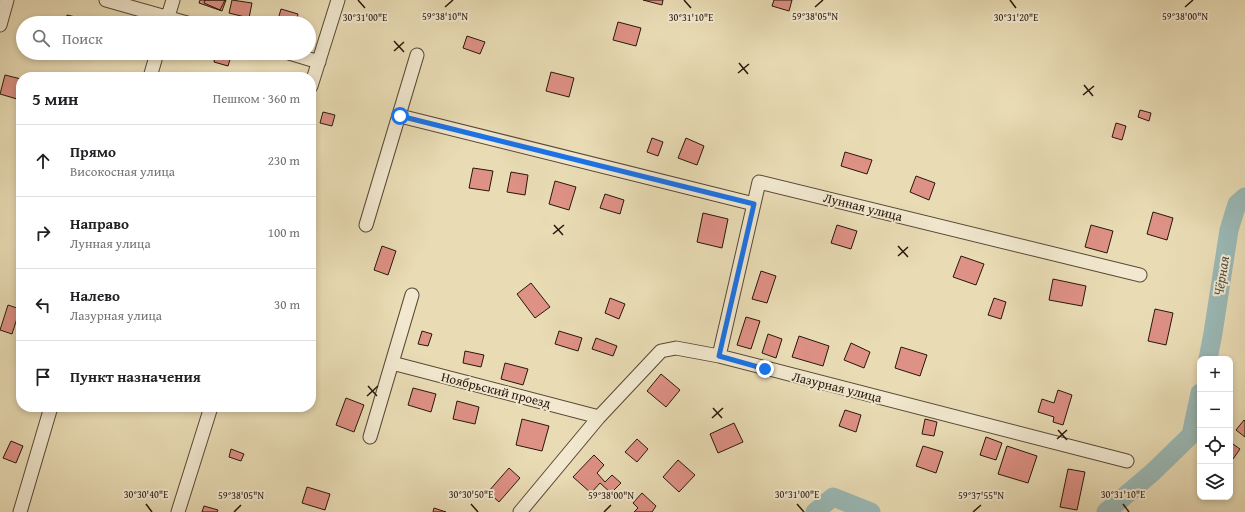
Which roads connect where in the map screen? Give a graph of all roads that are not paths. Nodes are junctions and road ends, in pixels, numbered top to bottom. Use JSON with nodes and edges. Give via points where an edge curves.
{"nodes":[{"id":1,"x":7,"y":0,"type":"edge"},
{"id":2,"x":106,"y":0,"type":"edge"},
{"id":3,"x":173,"y":0,"type":"edge"},
{"id":4,"x":338,"y":0,"type":"edge"},
{"id":5,"x":155,"y":16,"type":"edge"},
{"id":6,"x":168,"y":16,"type":"edge"},
{"id":7,"x":0,"y":25,"type":"edge"},
{"id":8,"x":417,"y":55,"type":"dead end"},
{"id":9,"x":155,"y":60,"type":"edge"},
{"id":10,"x":312,"y":60,"type":"edge"},
{"id":11,"x":319,"y":62,"type":"junction"},
{"id":12,"x":151,"y":72,"type":"edge"},
{"id":13,"x":316,"y":72,"type":"edge"},
{"id":14,"x":400,"y":116,"type":"junction"},
{"id":15,"x":754,"y":204,"type":"junction"},
{"id":16,"x":366,"y":225,"type":"dead end"},
{"id":17,"x":1140,"y":275,"type":"dead end"},
{"id":18,"x":412,"y":295,"type":"dead end"},
{"id":19,"x":719,"y":356,"type":"junction"},
{"id":20,"x":392,"y":363,"type":"junction"},
{"id":21,"x":50,"y":412,"type":"edge"},
{"id":22,"x":209,"y":412,"type":"edge"},
{"id":23,"x":599,"y":417,"type":"junction"},
{"id":24,"x":370,"y":437,"type":"dead end"},
{"id":25,"x":1127,"y":461,"type":"dead end"},
{"id":26,"x":20,"y":512,"type":"edge"},
{"id":27,"x":178,"y":512,"type":"edge"},
{"id":28,"x":520,"y":512,"type":"edge"}],
"edges":[{"from":1,"to":7,"type":"street"},
{"from":2,"to":5,"type":"street"},
{"from":3,"to":6,"type":"street"},
{"from":4,"to":11,"type":"street"},
{"from":8,"to":14,"type":"street"},
{"from":9,"to":12,"type":"street"},
{"from":10,"to":11,"type":"street"},
{"from":11,"to":13,"type":"street"},
{"from":14,"to":15,"type":"street"},
{"from":14,"to":16,"type":"street"},
{"from":15,"to":17,"type":"street","name":"Лунная улица","via":[[759,182]]},
{"from":15,"to":19,"type":"street","name":"Лунная улица"},
{"from":18,"to":20,"type":"street"},
{"from":19,"to":23,"type":"street","name":"Лазурная улица","via":[[676,348],[661,351]]},
{"from":19,"to":25,"type":"street","name":"Лазурная улица"},
{"from":20,"to":23,"type":"street","name":"Ноябрьский проезд"},
{"from":20,"to":24,"type":"street"},
{"from":21,"to":26,"type":"street"},
{"from":22,"to":27,"type":"street"},
{"from":23,"to":28,"type":"street","name":"Лазурная улица"}]}
